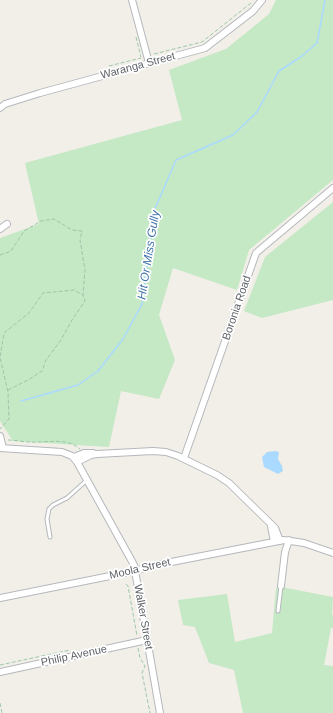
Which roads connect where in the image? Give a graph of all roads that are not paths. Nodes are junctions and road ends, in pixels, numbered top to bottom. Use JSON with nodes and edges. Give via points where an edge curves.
{"nodes":[{"id":1,"x":132,"y":0,"type":"edge"},
{"id":2,"x":262,"y":0,"type":"edge"},
{"id":3,"x":149,"y":63,"type":"junction"},
{"id":4,"x":0,"y":108,"type":"edge"},
{"id":5,"x":333,"y":188,"type":"edge"},
{"id":6,"x":7,"y":224,"type":"dead end"},
{"id":7,"x":0,"y":228,"type":"edge"},
{"id":8,"x":1,"y":438,"type":"edge"},
{"id":9,"x":2,"y":448,"type":"edge"},
{"id":10,"x":101,"y":454,"type":"junction"},
{"id":11,"x":184,"y":458,"type":"junction"},
{"id":12,"x":76,"y":460,"type":"junction"},
{"id":13,"x":87,"y":479,"type":"junction"},
{"id":14,"x":50,"y":537,"type":"dead end"},
{"id":15,"x":289,"y":540,"type":"junction"},
{"id":16,"x":277,"y":541,"type":"junction"},
{"id":17,"x":333,"y":553,"type":"edge"},
{"id":18,"x":135,"y":571,"type":"junction"},
{"id":19,"x":281,"y":586,"type":"joint"},
{"id":20,"x":0,"y":598,"type":"edge"},
{"id":21,"x":278,"y":611,"type":"dead end"},
{"id":22,"x":147,"y":640,"type":"junction"},
{"id":23,"x":0,"y":672,"type":"edge"},
{"id":24,"x":160,"y":713,"type":"edge"}],
"edges":[{"from":1,"to":3,"type":"street"},
{"from":2,"to":3,"type":"street","name":"Waranga Street","via":[[256,9],[208,46]]},
{"from":3,"to":4,"type":"street","name":"Waranga Street","via":[[40,93],[4,104]]},
{"from":5,"to":11,"type":"street","name":"Boronia Road","via":[[256,253]]},
{"from":6,"to":7,"type":"street"},
{"from":8,"to":9,"type":"street"},
{"from":9,"to":12,"type":"street","via":[[62,452],[68,453]]},
{"from":10,"to":11,"type":"street","via":[[159,451]]},
{"from":10,"to":12,"type":"street"},
{"from":10,"to":12,"type":"street","via":[[84,454]]},
{"from":11,"to":16,"type":"street","via":[[229,483],[276,530]]},
{"from":12,"to":13,"type":"street","name":"Walker Street"},
{"from":13,"to":14,"type":"lane","via":[[49,509],[47,518]]},
{"from":13,"to":18,"type":"street","name":"Walker Street","via":[[132,560]]},
{"from":15,"to":16,"type":"street","name":"Moola Street"},
{"from":15,"to":17,"type":"street","name":"Moola Street"},
{"from":15,"to":19,"type":"street"},
{"from":16,"to":18,"type":"street","name":"Moola Street","via":[[156,564]]},
{"from":18,"to":20,"type":"street","name":"Moola Street"},
{"from":18,"to":22,"type":"street","name":"Walker Street"},
{"from":19,"to":21,"type":"lane"},
{"from":22,"to":23,"type":"street","name":"Philip Avenue"},
{"from":22,"to":24,"type":"street","name":"Walker Street"}]}
